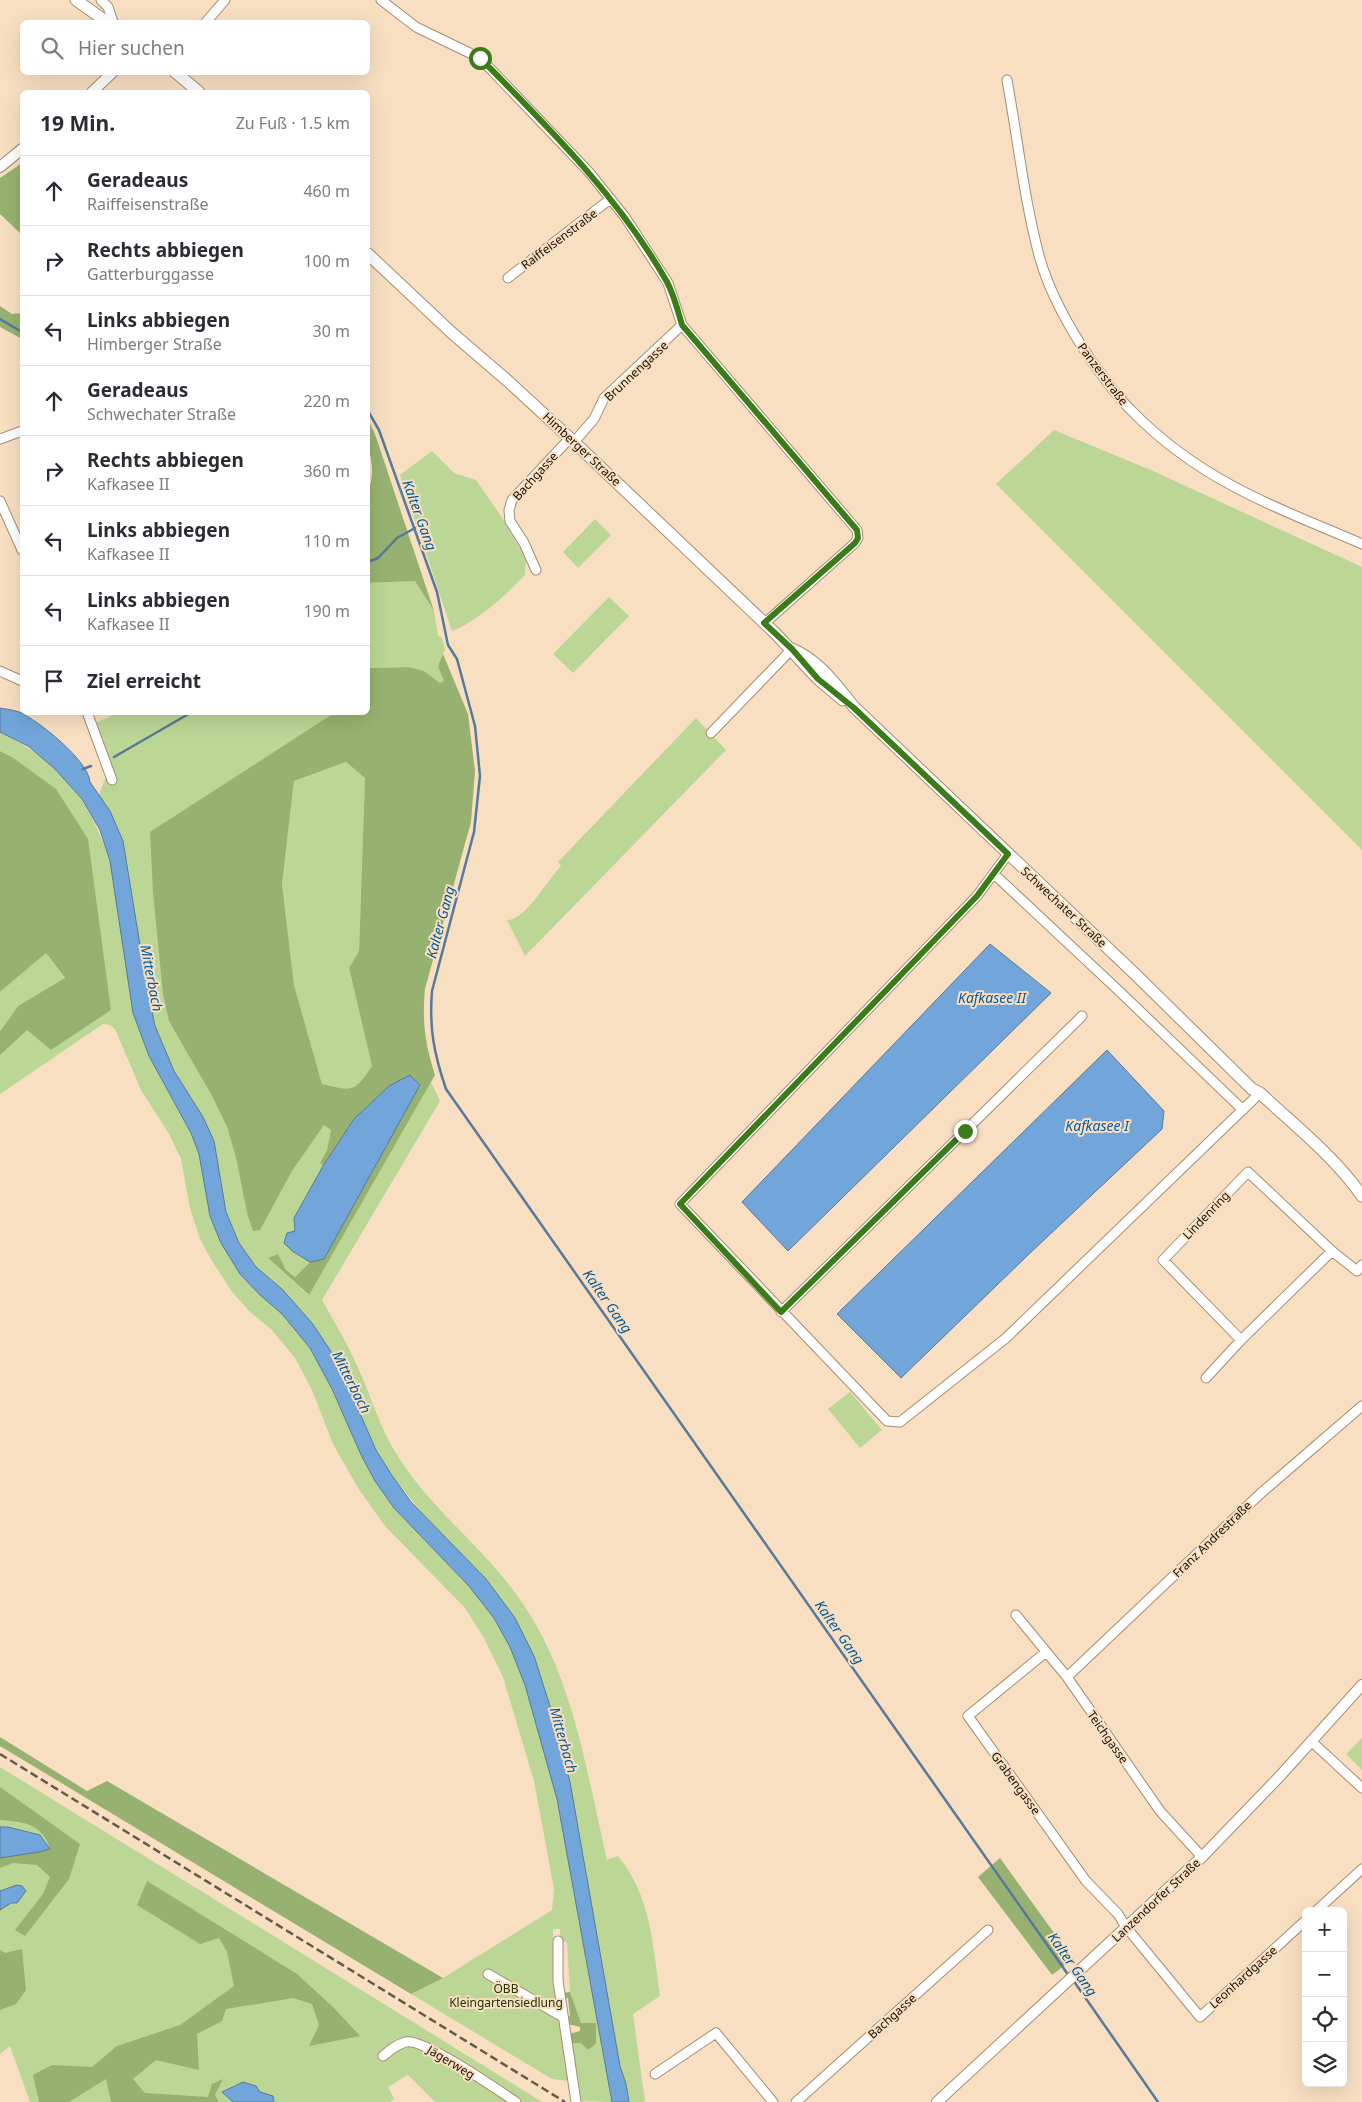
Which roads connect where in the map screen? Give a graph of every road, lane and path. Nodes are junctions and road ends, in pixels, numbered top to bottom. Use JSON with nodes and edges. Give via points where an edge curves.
{"nodes":[{"id":1,"x":76,"y":0,"type":"edge"},
{"id":2,"x":101,"y":0,"type":"edge"},
{"id":3,"x":225,"y":0,"type":"edge"},
{"id":4,"x":381,"y":0,"type":"edge"},
{"id":5,"x":104,"y":20,"type":"edge"},
{"id":6,"x":112,"y":20,"type":"edge"},
{"id":7,"x":208,"y":20,"type":"edge"},
{"id":8,"x":111,"y":75,"type":"edge"},
{"id":9,"x":179,"y":75,"type":"edge"},
{"id":10,"x":1007,"y":80,"type":"dead end"},
{"id":11,"x":94,"y":90,"type":"edge"},
{"id":12,"x":197,"y":90,"type":"edge"},
{"id":13,"x":20,"y":151,"type":"edge"},
{"id":14,"x":0,"y":167,"type":"edge"},
{"id":15,"x":610,"y":200,"type":"junction"},
{"id":16,"x":370,"y":256,"type":"edge"},
{"id":17,"x":508,"y":278,"type":"dead end"},
{"id":18,"x":682,"y":325,"type":"junction"},
{"id":19,"x":20,"y":432,"type":"edge"},
{"id":20,"x":0,"y":439,"type":"edge"},
{"id":21,"x":572,"y":440,"type":"junction"},
{"id":22,"x":0,"y":501,"type":"edge"},
{"id":23,"x":1362,"y":544,"type":"edge"},
{"id":24,"x":20,"y":546,"type":"edge"},
{"id":25,"x":536,"y":570,"type":"dead end"},
{"id":26,"x":764,"y":623,"type":"junction"},
{"id":27,"x":792,"y":649,"type":"junction"},
{"id":28,"x":0,"y":671,"type":"edge"},
{"id":29,"x":20,"y":680,"type":"edge"},
{"id":30,"x":88,"y":715,"type":"edge"},
{"id":31,"x":711,"y":733,"type":"dead end"},
{"id":32,"x":112,"y":780,"type":"dead end"},
{"id":33,"x":1008,"y":854,"type":"junction"},
{"id":34,"x":994,"y":874,"type":"junction"},
{"id":35,"x":1082,"y":1016,"type":"dead end"},
{"id":36,"x":1260,"y":1093,"type":"junction"},
{"id":37,"x":1242,"y":1110,"type":"junction"},
{"id":38,"x":1358,"y":1186,"type":"edge"},
{"id":39,"x":1362,"y":1196,"type":"edge"},
{"id":40,"x":1332,"y":1252,"type":"junction"},
{"id":41,"x":1362,"y":1266,"type":"edge"},
{"id":42,"x":781,"y":1312,"type":"junction"},
{"id":43,"x":1241,"y":1340,"type":"junction"},
{"id":44,"x":1206,"y":1378,"type":"dead end"},
{"id":45,"x":1362,"y":1406,"type":"edge"},
{"id":46,"x":1016,"y":1615,"type":"dead end"},
{"id":47,"x":1046,"y":1652,"type":"junction"},
{"id":48,"x":1067,"y":1677,"type":"junction"},
{"id":49,"x":1362,"y":1685,"type":"edge"},
{"id":50,"x":1311,"y":1741,"type":"junction"},
{"id":51,"x":1362,"y":1788,"type":"edge"},
{"id":52,"x":1202,"y":1857,"type":"junction"},
{"id":53,"x":1362,"y":1868,"type":"edge"},
{"id":54,"x":1320,"y":1907,"type":"edge"},
{"id":55,"x":1302,"y":1924,"type":"edge"},
{"id":56,"x":1126,"y":1927,"type":"junction"},
{"id":57,"x":988,"y":1930,"type":"dead end"},
{"id":58,"x":558,"y":1941,"type":"dead end"},
{"id":59,"x":488,"y":1974,"type":"dead end"},
{"id":60,"x":563,"y":2017,"type":"junction"},
{"id":61,"x":383,"y":2056,"type":"dead end"},
{"id":62,"x":655,"y":2074,"type":"dead end"},
{"id":63,"x":516,"y":2102,"type":"edge"},
{"id":64,"x":576,"y":2102,"type":"edge"},
{"id":65,"x":773,"y":2102,"type":"edge"},
{"id":66,"x":796,"y":2102,"type":"edge"},
{"id":67,"x":936,"y":2102,"type":"edge"}],
"edges":[{"from":1,"to":5,"type":"main road"},
{"from":2,"to":6,"type":"street","via":[[108,7]]},
{"from":3,"to":7,"type":"street"},
{"from":4,"to":15,"type":"street","name":"Raiffeisenstraße","via":[[416,27],[480,58],[589,172]]},
{"from":8,"to":11,"type":"street"},
{"from":9,"to":12,"type":"main road"},
{"from":10,"to":23,"type":"street","name":"Panzerstraße","via":[[1023,186],[1040,260],[1057,305],[1114,392],[1147,425],[1194,463],[1232,486]]},
{"from":13,"to":14,"type":"street"},
{"from":15,"to":17,"type":"street","name":"Raiffeisenstraße"},
{"from":15,"to":18,"type":"street","name":"Raiffeisenstraße","via":[[625,217],[668,283]]},
{"from":16,"to":21,"type":"main road","name":"Himberger Straße"},
{"from":18,"to":21,"type":"street","name":"Brunnengasse","via":[[604,398],[599,413]]},
{"from":18,"to":26,"type":"street","name":"Raiffeisenstraße","via":[[857,530],[855,543]]},
{"from":19,"to":20,"type":"street"},
{"from":21,"to":25,"type":"street","name":"Bachgasse","via":[[512,500],[509,510],[510,521]]},
{"from":21,"to":26,"type":"main road","name":"Himberger Straße"},
{"from":22,"to":24,"type":"street"},
{"from":26,"to":27,"type":"main road","name":"Himberger Straße"},
{"from":27,"to":31,"type":"street"},
{"from":27,"to":33,"type":"main road","name":"Schwechater Straße","via":[[820,667],[854,708]]},
{"from":28,"to":29,"type":"street"},
{"from":30,"to":32,"type":"street"},
{"from":33,"to":34,"type":"street"},
{"from":33,"to":36,"type":"main road","name":"Schwechater Straße","via":[[1252,1089]]},
{"from":34,"to":37,"type":"street"},
{"from":34,"to":42,"type":"street","via":[[977,896],[680,1204]]},
{"from":35,"to":42,"type":"street"},
{"from":36,"to":37,"type":"street"},
{"from":36,"to":38,"type":"main road","name":"Schwechater Straße"},
{"from":37,"to":42,"type":"street","via":[[1006,1338],[900,1422],[887,1421]]},
{"from":38,"to":39,"type":"main road","name":"Schwechater Straße"},
{"from":40,"to":41,"type":"street","name":"Lindenring","via":[[1356,1271]]},
{"from":40,"to":43,"type":"street"},
{"from":40,"to":43,"type":"street","name":"Lindenring","via":[[1248,1172],[1163,1260]]},
{"from":43,"to":44,"type":"street"},
{"from":45,"to":48,"type":"street","name":"Franz Andrestraße","via":[[1260,1494]]},
{"from":46,"to":47,"type":"street","name":"Teichgasse"},
{"from":47,"to":48,"type":"street","name":"Teichgasse"},
{"from":47,"to":56,"type":"street","name":"Grabengasse","via":[[968,1716],[1086,1881]]},
{"from":48,"to":52,"type":"street","name":"Teichgasse","via":[[1160,1811]]},
{"from":49,"to":50,"type":"street","name":"Lanzendorfer Straße"},
{"from":50,"to":51,"type":"street"},
{"from":50,"to":52,"type":"street","name":"Lanzendorfer Straße"},
{"from":52,"to":56,"type":"street","name":"Lanzendorfer Straße"},
{"from":53,"to":54,"type":"street"},
{"from":55,"to":56,"type":"street","name":"Leonhardgasse","via":[[1200,2017]]},
{"from":56,"to":67,"type":"street","name":"Lanzendorfer Straße"},
{"from":57,"to":66,"type":"street","name":"Bachgasse"},
{"from":58,"to":60,"type":"street","via":[[558,1981]]},
{"from":59,"to":60,"type":"street"},
{"from":60,"to":64,"type":"street"},
{"from":61,"to":63,"type":"street","name":"Jägerweg","via":[[407,2042],[426,2046]]},
{"from":62,"to":65,"type":"street","via":[[716,2033]]}]}
